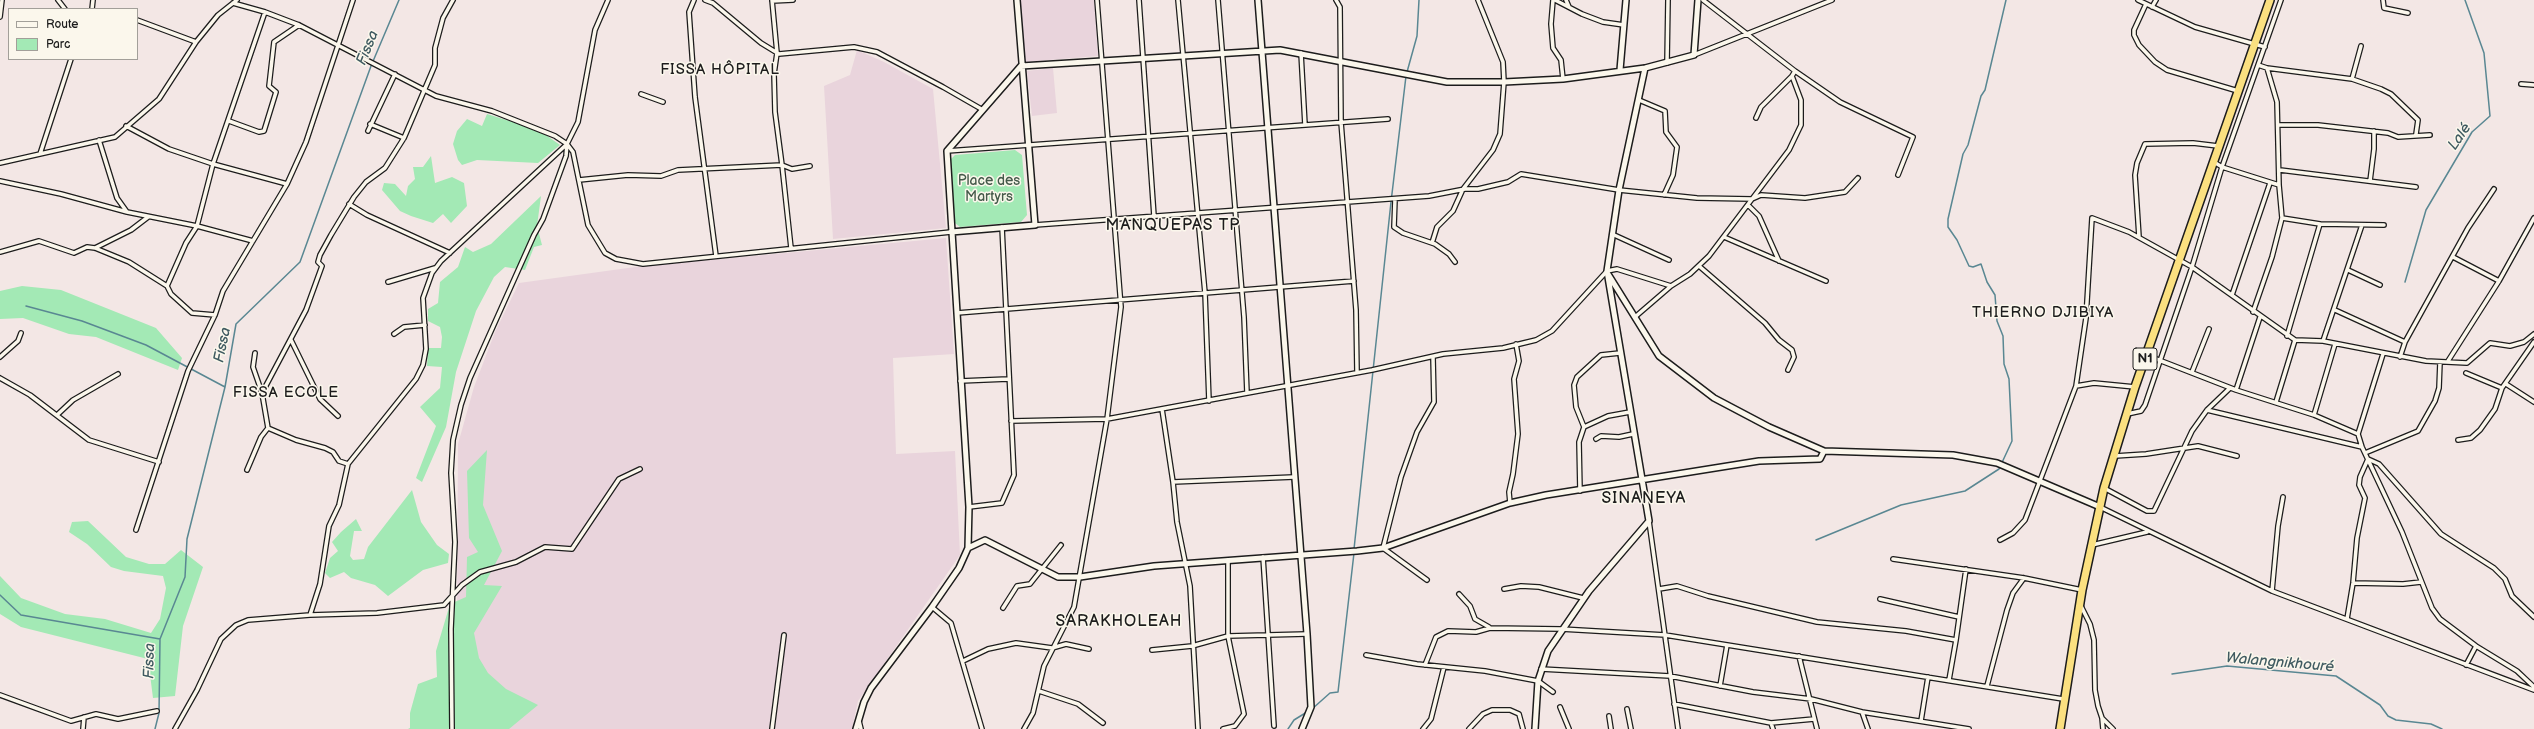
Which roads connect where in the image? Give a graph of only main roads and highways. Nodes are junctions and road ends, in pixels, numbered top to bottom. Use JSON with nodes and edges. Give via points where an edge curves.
{"nodes":[{"id":1,"x":2270,"y":0,"type":"edge"},
{"id":2,"x":2060,"y":729,"type":"edge"}],
"edges":[{"from":1,"to":2,"type":"highway","number":"N1","via":[[2178,259],[2104,488],[2082,590]]}]}
